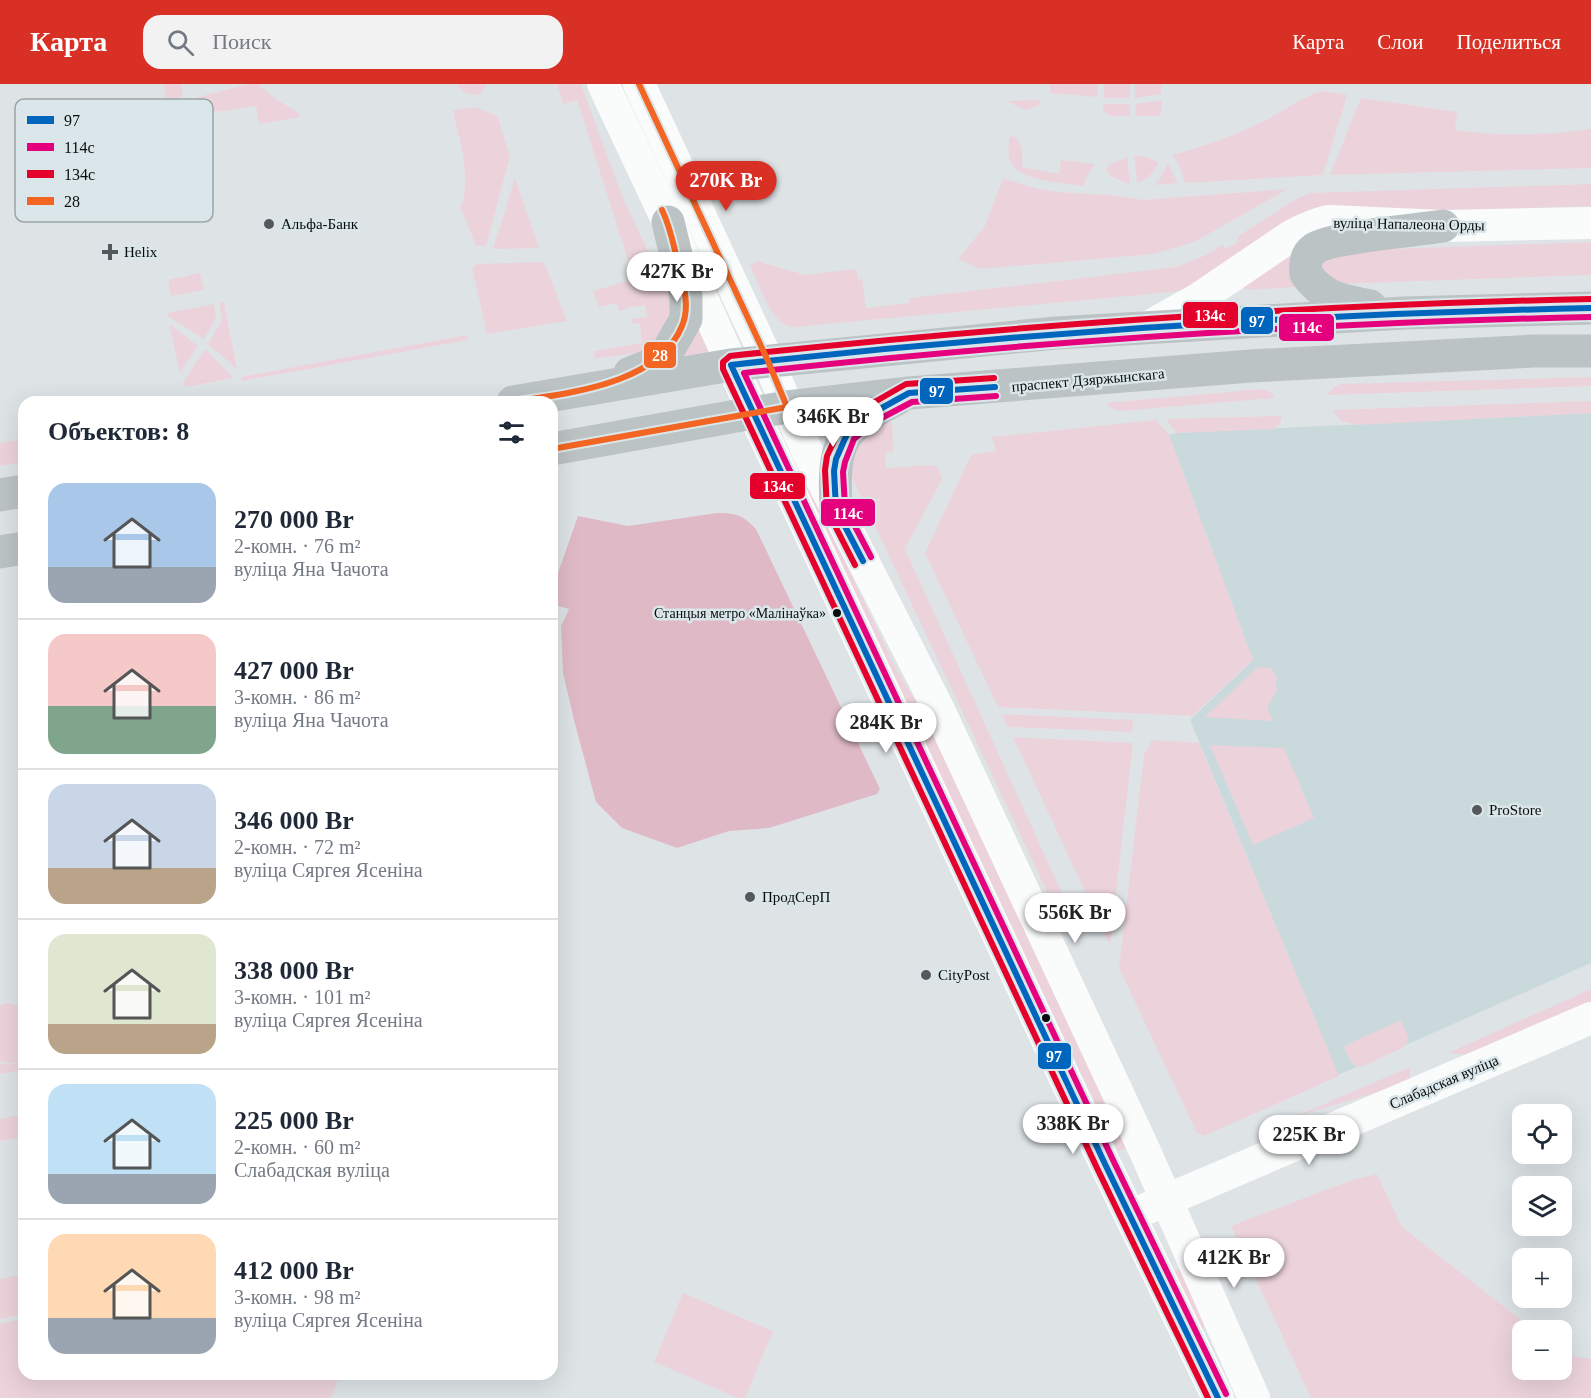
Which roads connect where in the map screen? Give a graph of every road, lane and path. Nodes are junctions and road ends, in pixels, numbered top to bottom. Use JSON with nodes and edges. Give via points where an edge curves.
{"nodes":[{"id":1,"x":603,"y":84,"type":"edge"},
{"id":2,"x":639,"y":84,"type":"edge"},
{"id":3,"x":668,"y":222,"type":"junction"},
{"id":4,"x":1591,"y":223,"type":"edge"},
{"id":5,"x":1443,"y":226,"type":"junction"},
{"id":6,"x":1591,"y":308,"type":"edge"},
{"id":7,"x":1404,"y":313,"type":"junction"},
{"id":8,"x":1148,"y":327,"type":"junction"},
{"id":9,"x":1591,"y":351,"type":"edge"},
{"id":10,"x":768,"y":361,"type":"junction"},
{"id":11,"x":731,"y":365,"type":"junction"},
{"id":12,"x":598,"y":386,"type":"junction"},
{"id":13,"x":909,"y":393,"type":"junction"},
{"id":14,"x":545,"y":396,"type":"edge"},
{"id":15,"x":788,"y":407,"type":"junction"},
{"id":16,"x":754,"y":414,"type":"junction"},
{"id":17,"x":558,"y":447,"type":"edge"},
{"id":18,"x":18,"y":492,"type":"edge"},
{"id":19,"x":0,"y":495,"type":"edge"},
{"id":20,"x":836,"y":509,"type":"junction"},
{"id":21,"x":18,"y":549,"type":"edge"},
{"id":22,"x":0,"y":552,"type":"edge"},
{"id":23,"x":1591,"y":1018,"type":"edge"},
{"id":24,"x":1166,"y":1200,"type":"junction"},
{"id":25,"x":1130,"y":1215,"type":"junction"},
{"id":26,"x":1218,"y":1398,"type":"edge"},
{"id":27,"x":1254,"y":1398,"type":"edge"}],
"edges":[{"from":1,"to":3,"type":"main road"},
{"from":2,"to":10,"type":"main road"},
{"from":3,"to":11,"type":"main road"},
{"from":3,"to":12,"type":"main road","via":[[686,296],[686,319],[666,354],[653,364]]},
{"from":4,"to":5,"type":"main road","name":"вуліца Напалеона Орды"},
{"from":5,"to":7,"type":"main road","via":[[1330,242],[1312,250],[1307,257],[1306,274],[1321,292]]},
{"from":5,"to":8,"type":"main road","name":"вуліца Напалеона Орды","via":[[1329,221],[1312,225]]},
{"from":6,"to":7,"type":"main road"},
{"from":7,"to":8,"type":"main road"},
{"from":8,"to":10,"type":"main road"},
{"from":9,"to":13,"type":"main road","name":"праспект Дзяржынскага","via":[[1263,365]]},
{"from":10,"to":11,"type":"main road"},
{"from":10,"to":15,"type":"main road"},
{"from":11,"to":12,"type":"main road"},
{"from":11,"to":16,"type":"main road"},
{"from":12,"to":14,"type":"main road"},
{"from":13,"to":15,"type":"main road","name":"праспект Дзяржынскага"},
{"from":13,"to":20,"type":"main road","via":[[869,415],[847,434],[835,465]]},
{"from":15,"to":16,"type":"main road","name":"праспект Дзяржынскага"},
{"from":15,"to":20,"type":"main road"},
{"from":16,"to":17,"type":"main road","name":"праспект Дзяржынскага"},
{"from":16,"to":25,"type":"main road"},
{"from":18,"to":19,"type":"main road"},
{"from":20,"to":24,"type":"main road","via":[[938,708]]},
{"from":21,"to":22,"type":"main road"},
{"from":23,"to":24,"type":"main road","name":"Слабадская вуліца"},
{"from":24,"to":25,"type":"main road","name":"Слабадская вуліца"},
{"from":24,"to":27,"type":"main road"},
{"from":25,"to":26,"type":"main road"}]}
